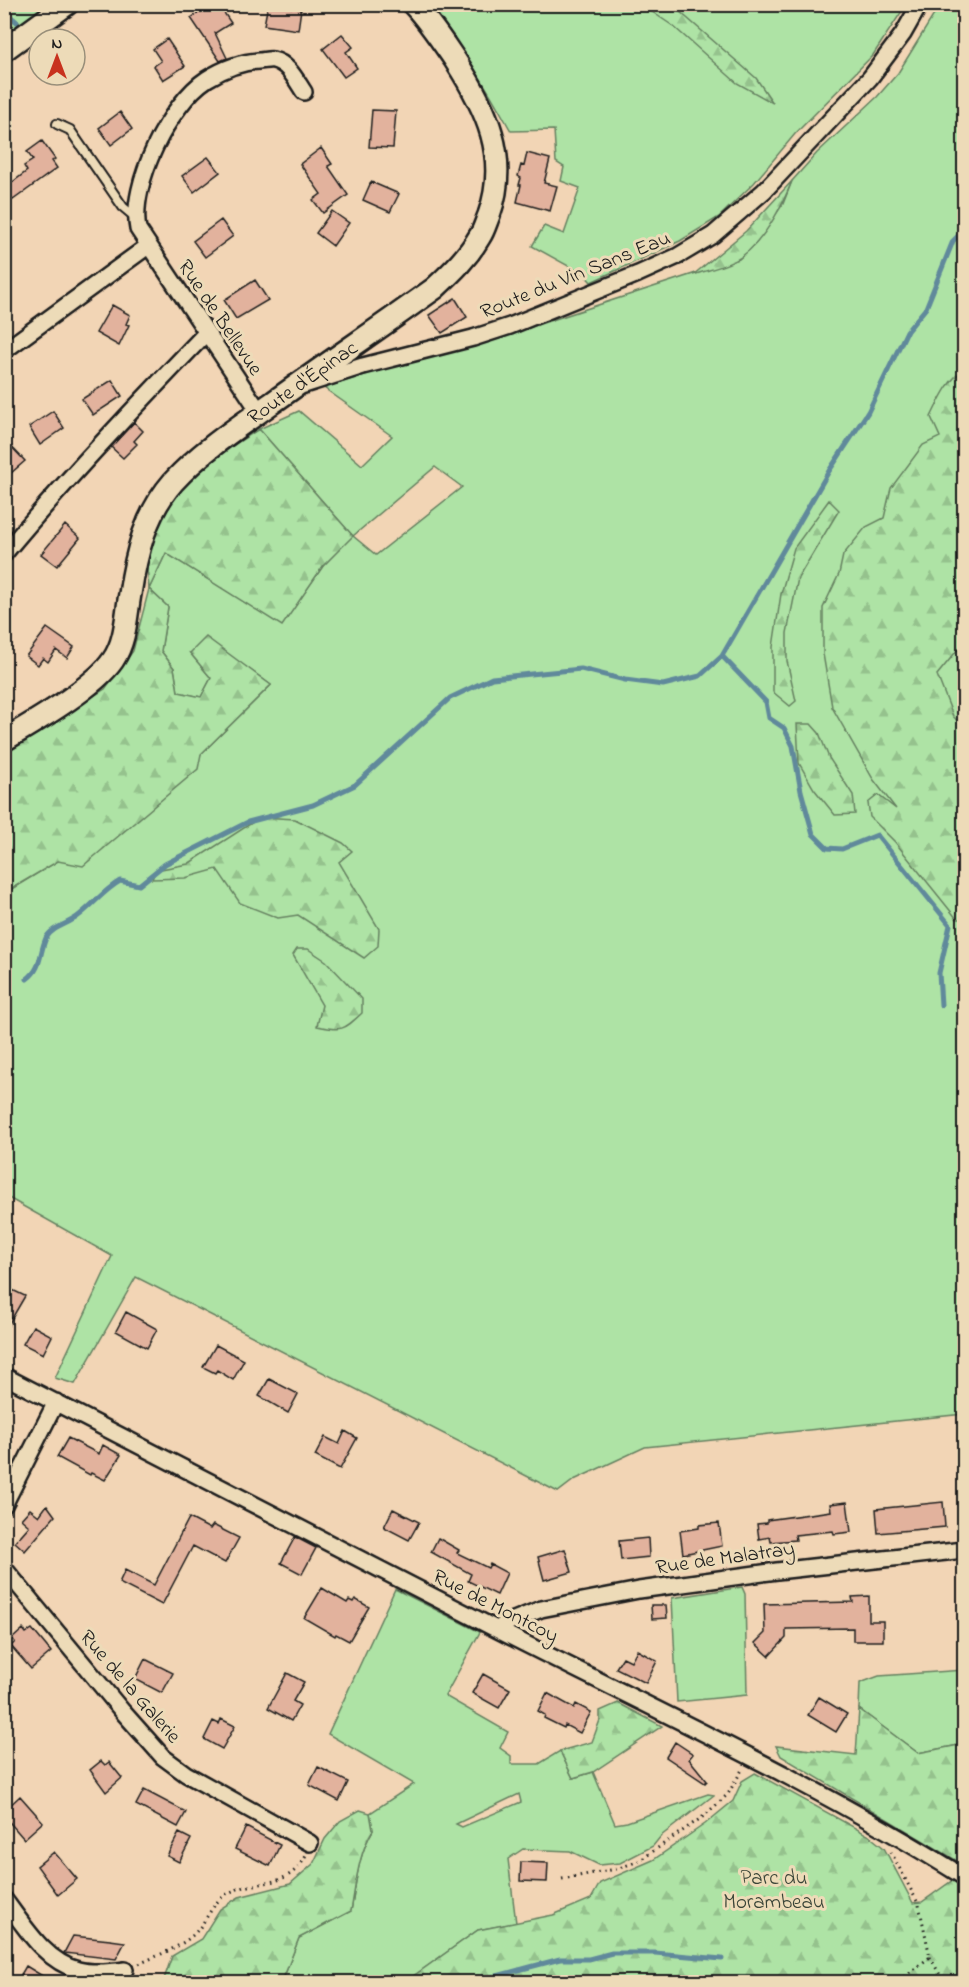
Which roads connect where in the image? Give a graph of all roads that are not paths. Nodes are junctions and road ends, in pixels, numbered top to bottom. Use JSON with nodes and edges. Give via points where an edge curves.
{"nodes":[{"id":1,"x":68,"y":4,"type":"edge"},
{"id":2,"x":413,"y":4,"type":"edge"},
{"id":3,"x":920,"y":4,"type":"edge"},
{"id":4,"x":4,"y":50,"type":"edge"},
{"id":5,"x":304,"y":92,"type":"dead end"},
{"id":6,"x":57,"y":124,"type":"dead end"},
{"id":7,"x":135,"y":217,"type":"junction"},
{"id":8,"x":148,"y":246,"type":"junction"},
{"id":9,"x":206,"y":333,"type":"junction"},
{"id":10,"x":4,"y":351,"type":"edge"},
{"id":11,"x":290,"y":390,"type":"junction"},
{"id":12,"x":259,"y":411,"type":"junction"},
{"id":13,"x":4,"y":554,"type":"edge"},
{"id":14,"x":4,"y":740,"type":"edge"},
{"id":15,"x":4,"y":1376,"type":"edge"},
{"id":16,"x":56,"y":1402,"type":"junction"},
{"id":17,"x":4,"y":1505,"type":"edge"},
{"id":18,"x":964,"y":1550,"type":"edge"},
{"id":19,"x":4,"y":1568,"type":"edge"},
{"id":20,"x":498,"y":1630,"type":"junction"},
{"id":21,"x":310,"y":1843,"type":"road end"},
{"id":22,"x":964,"y":1877,"type":"edge"},
{"id":23,"x":4,"y":1899,"type":"edge"},
{"id":24,"x":125,"y":1970,"type":"road end"}],
"edges":[{"from":1,"to":4,"type":"main road"},
{"from":2,"to":11,"type":"main road","name":"Route d'Épinac","via":[[447,47],[488,119],[497,178],[493,204],[482,234],[461,263],[435,288]]},
{"from":3,"to":11,"type":"street","name":"Route du Vin Sans Eau","via":[[870,78],[764,191],[713,235],[638,274],[510,326]]},
{"from":5,"to":7,"type":"street","via":[[291,71],[273,60],[243,62],[206,80],[187,98],[163,132],[146,168]]},
{"from":6,"to":7,"type":"lane","via":[[70,130],[123,207]]},
{"from":7,"to":8,"type":"street","name":"Rue de Bellevue"},
{"from":8,"to":9,"type":"street","name":"Rue de Bellevue"},
{"from":8,"to":10,"type":"street"},
{"from":9,"to":12,"type":"street","name":"Rue de Bellevue"},
{"from":9,"to":13,"type":"street","via":[[124,418]]},
{"from":11,"to":12,"type":"main road","name":"Route d'Épinac"},
{"from":12,"to":14,"type":"main road","name":"Route d'Épinac","via":[[191,465],[156,504],[145,527],[122,644],[113,660],[95,679]]},
{"from":15,"to":16,"type":"street","name":"Rue de Montcoy"},
{"from":16,"to":17,"type":"street"},
{"from":16,"to":20,"type":"street","name":"Rue de Montcoy"},
{"from":18,"to":20,"type":"street","name":"Rue de Malatray","via":[[639,1590],[540,1609]]},
{"from":19,"to":21,"type":"street","name":"Rue de la Galerie","via":[[163,1757],[186,1774]]},
{"from":20,"to":22,"type":"street","name":"Rue de Montcoy","via":[[749,1756],[876,1824]]},
{"from":23,"to":24,"type":"street","via":[[45,1950],[64,1965],[100,1972]]}]}
